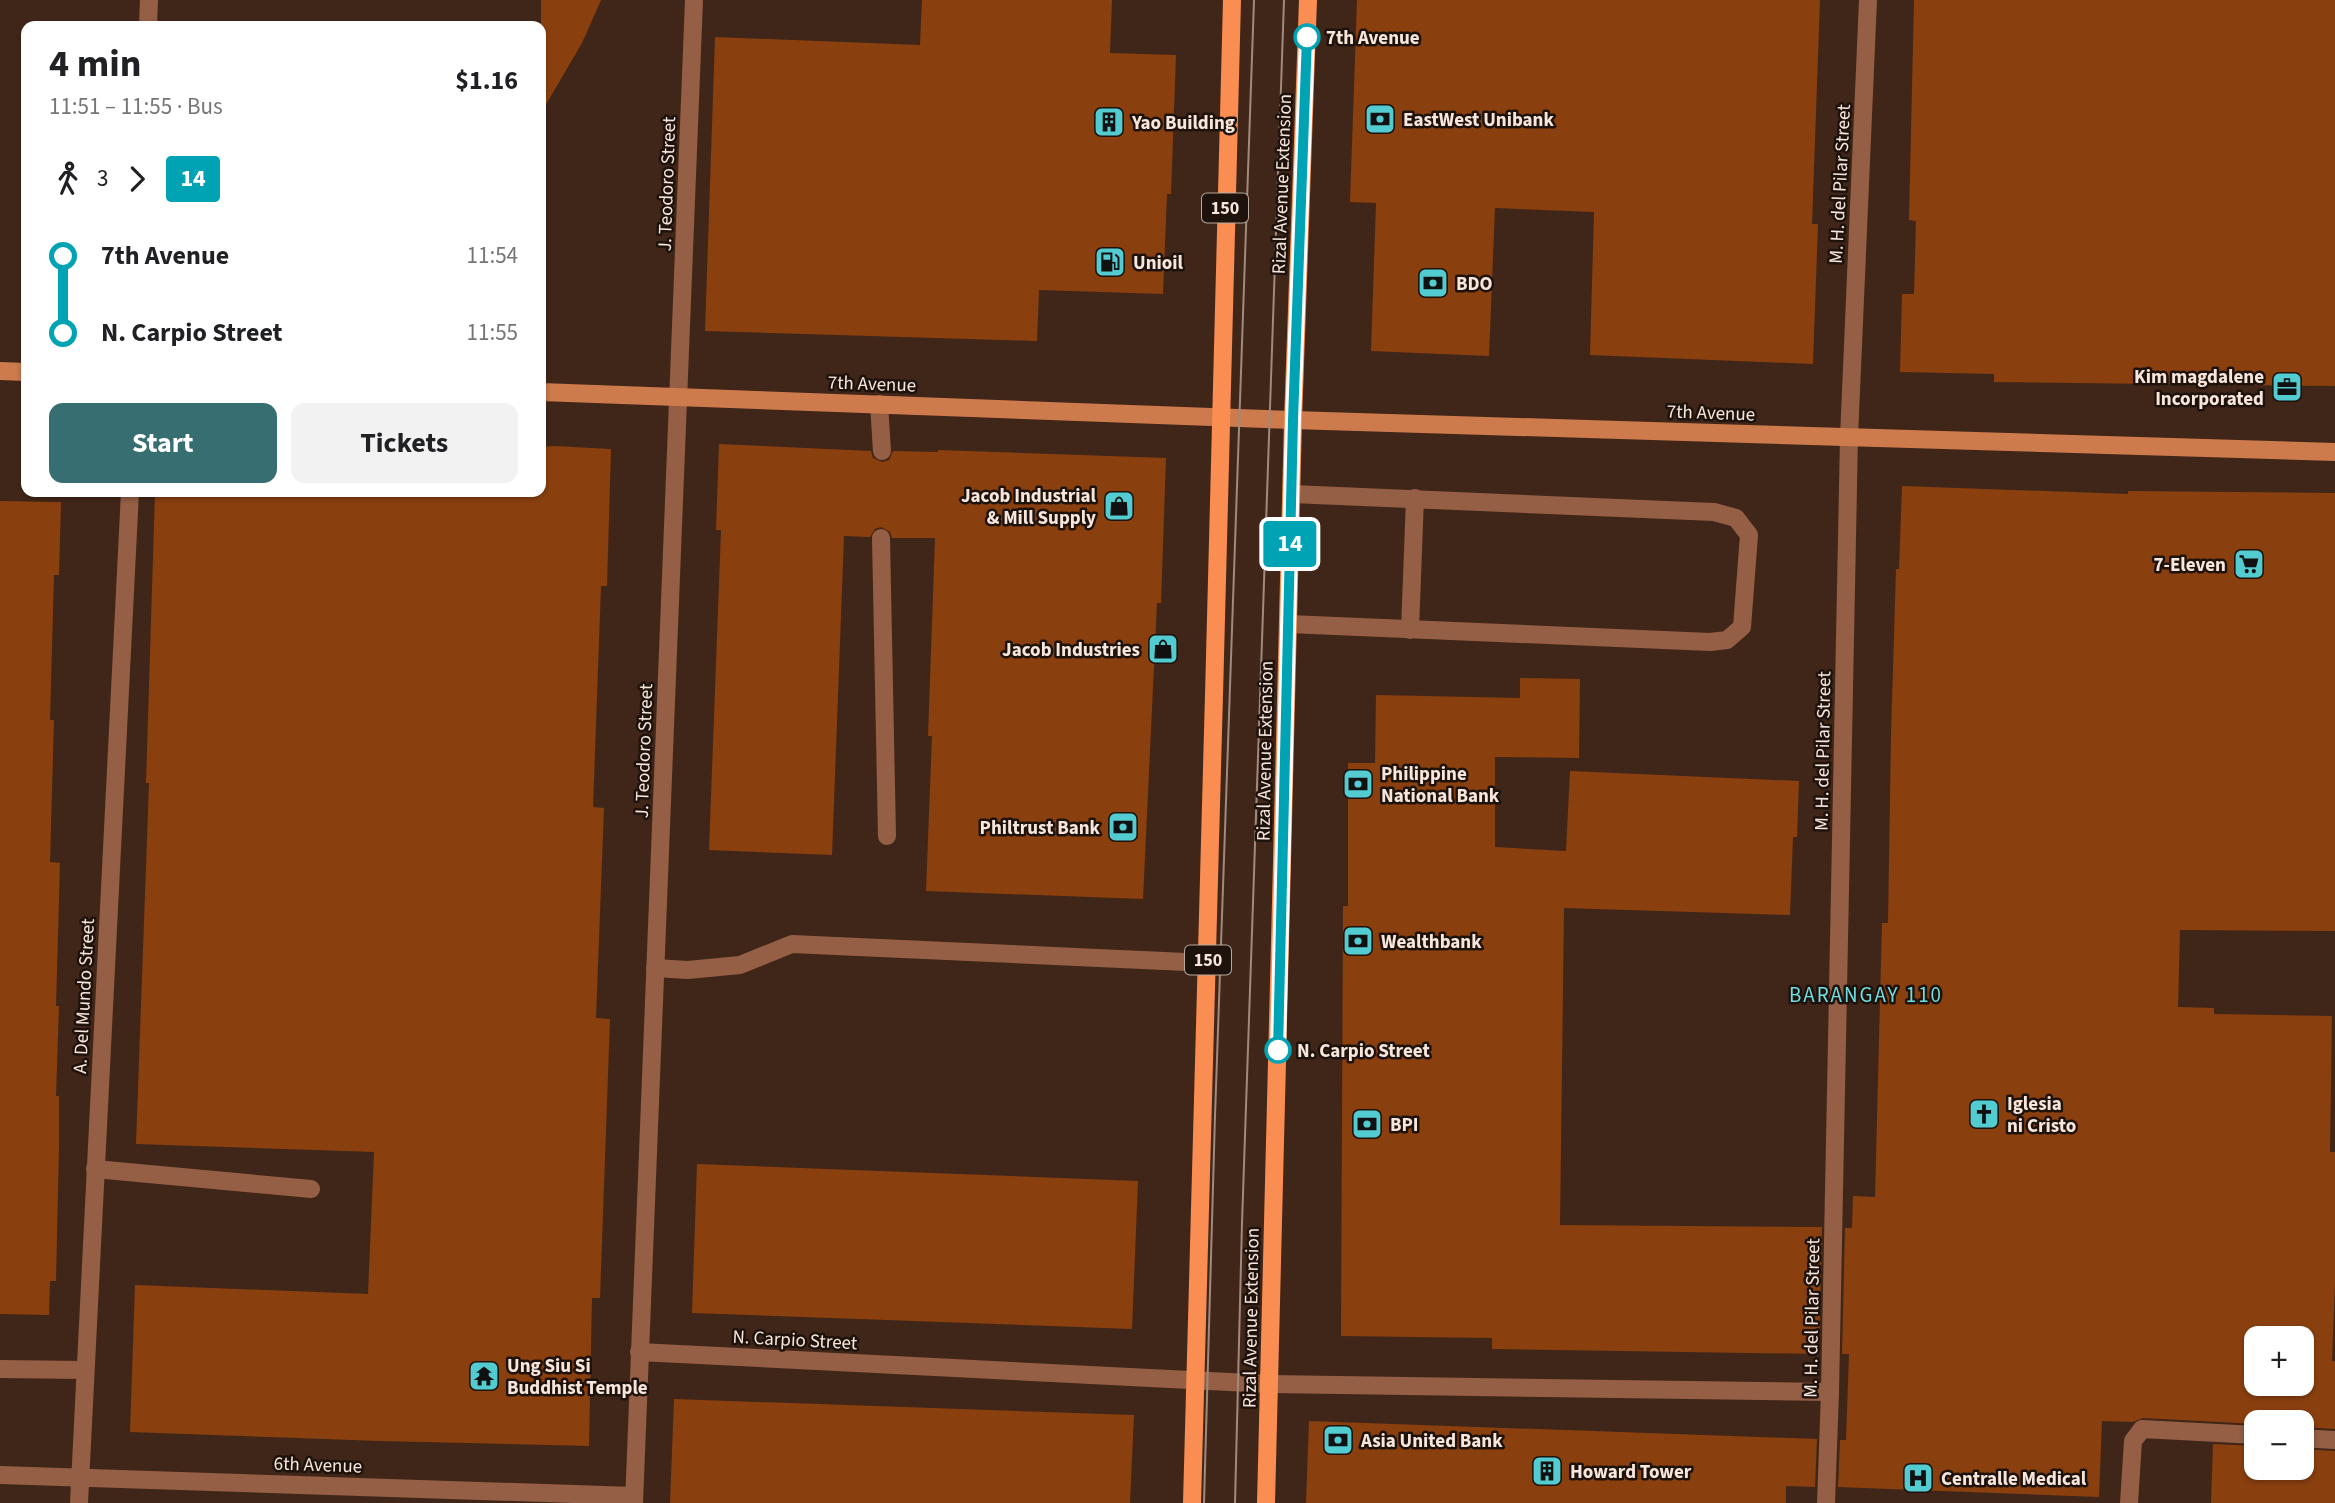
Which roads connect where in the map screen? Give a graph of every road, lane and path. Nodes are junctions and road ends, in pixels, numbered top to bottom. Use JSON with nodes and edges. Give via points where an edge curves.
{"nodes":[{"id":1,"x":149,"y":0,"type":"edge"},
{"id":2,"x":694,"y":0,"type":"edge"},
{"id":3,"x":1232,"y":0,"type":"edge"},
{"id":4,"x":1308,"y":0,"type":"edge"},
{"id":5,"x":1868,"y":0,"type":"edge"},
{"id":6,"x":148,"y":21,"type":"edge"},
{"id":7,"x":0,"y":371,"type":"edge"},
{"id":8,"x":21,"y":372,"type":"edge"},
{"id":9,"x":546,"y":391,"type":"edge"},
{"id":10,"x":679,"y":397,"type":"junction"},
{"id":11,"x":879,"y":404,"type":"junction"},
{"id":12,"x":1219,"y":416,"type":"junction"},
{"id":13,"x":1293,"y":420,"type":"junction"},
{"id":14,"x":1849,"y":437,"type":"junction"},
{"id":15,"x":882,"y":451,"type":"dead end"},
{"id":16,"x":2335,"y":452,"type":"edge"},
{"id":17,"x":1292,"y":494,"type":"junction"},
{"id":18,"x":130,"y":497,"type":"edge"},
{"id":19,"x":1415,"y":498,"type":"junction"},
{"id":20,"x":881,"y":538,"type":"dead end"},
{"id":21,"x":1289,"y":624,"type":"junction"},
{"id":22,"x":1410,"y":630,"type":"junction"},
{"id":23,"x":887,"y":836,"type":"dead end"},
{"id":24,"x":1208,"y":963,"type":"junction"},
{"id":25,"x":655,"y":968,"type":"junction"},
{"id":26,"x":95,"y":1169,"type":"junction"},
{"id":27,"x":311,"y":1189,"type":"dead end"},
{"id":28,"x":639,"y":1352,"type":"junction"},
{"id":29,"x":0,"y":1368,"type":"edge"},
{"id":30,"x":85,"y":1370,"type":"junction"},
{"id":31,"x":1197,"y":1381,"type":"junction"},
{"id":32,"x":1269,"y":1384,"type":"junction"},
{"id":33,"x":1830,"y":1392,"type":"junction"},
{"id":34,"x":2244,"y":1434,"type":"edge"},
{"id":35,"x":2314,"y":1439,"type":"edge"},
{"id":36,"x":2334,"y":1440,"type":"edge"},
{"id":37,"x":0,"y":1475,"type":"edge"},
{"id":38,"x":80,"y":1477,"type":"junction"},
{"id":39,"x":634,"y":1500,"type":"edge"},
{"id":40,"x":79,"y":1503,"type":"edge"},
{"id":41,"x":1192,"y":1503,"type":"edge"},
{"id":42,"x":1266,"y":1503,"type":"edge"},
{"id":43,"x":1826,"y":1503,"type":"edge"},
{"id":44,"x":2129,"y":1503,"type":"edge"}],
"edges":[{"from":1,"to":6,"type":"street"},
{"from":2,"to":10,"type":"street","name":"J. Teodoro Street"},
{"from":3,"to":12,"type":"main road","number":"150"},
{"from":4,"to":13,"type":"main road","name":"Rizal Avenue Extension"},
{"from":5,"to":14,"type":"street","name":"M. H. del Pilar Street"},
{"from":7,"to":8,"type":"street"},
{"from":9,"to":10,"type":"street","name":"7th Avenue"},
{"from":10,"to":11,"type":"street","name":"7th Avenue"},
{"from":10,"to":25,"type":"street","name":"J. Teodoro Street"},
{"from":11,"to":12,"type":"street","name":"7th Avenue"},
{"from":11,"to":15,"type":"street"},
{"from":12,"to":13,"type":"street","name":"7th Avenue"},
{"from":12,"to":24,"type":"main road","number":"150"},
{"from":13,"to":14,"type":"street","name":"7th Avenue"},
{"from":13,"to":17,"type":"main road","name":"Rizal Avenue Extension"},
{"from":14,"to":16,"type":"street","name":"7th Avenue"},
{"from":14,"to":33,"type":"street","name":"M. H. del Pilar Street"},
{"from":17,"to":19,"type":"street"},
{"from":17,"to":21,"type":"main road","name":"Rizal Avenue Extension"},
{"from":18,"to":26,"type":"street","name":"A. Del Mundo Street"},
{"from":19,"to":22,"type":"street"},
{"from":19,"to":22,"type":"street","via":[[1714,512],[1736,518],[1749,535],[1742,627],[1727,640]]},
{"from":20,"to":23,"type":"street"},
{"from":21,"to":22,"type":"street"},
{"from":21,"to":32,"type":"main road","name":"Rizal Avenue Extension"},
{"from":24,"to":25,"type":"street","via":[[792,944],[740,965]]},
{"from":24,"to":31,"type":"main road","number":"150"},
{"from":25,"to":28,"type":"street","name":"J. Teodoro Street"},
{"from":26,"to":27,"type":"street"},
{"from":26,"to":30,"type":"street","name":"A. Del Mundo Street"},
{"from":28,"to":31,"type":"street","name":"N. Carpio Street"},
{"from":28,"to":39,"type":"street","name":"J. Teodoro Street"},
{"from":29,"to":30,"type":"street"},
{"from":30,"to":38,"type":"street","name":"A. Del Mundo Street"},
{"from":31,"to":32,"type":"street","name":"N. Carpio Street"},
{"from":31,"to":41,"type":"main road","number":"150"},
{"from":32,"to":33,"type":"street","name":"N. Carpio Street"},
{"from":32,"to":42,"type":"main road","name":"Rizal Avenue Extension"},
{"from":33,"to":43,"type":"street","name":"M. H. del Pilar Street"},
{"from":34,"to":44,"type":"street","via":[[2142,1429],[2133,1441]]},
{"from":35,"to":36,"type":"street"},
{"from":37,"to":38,"type":"street","name":"6th Avenue"},
{"from":38,"to":39,"type":"street","name":"6th Avenue"},
{"from":38,"to":40,"type":"street","name":"A. Del Mundo Street"}]}
